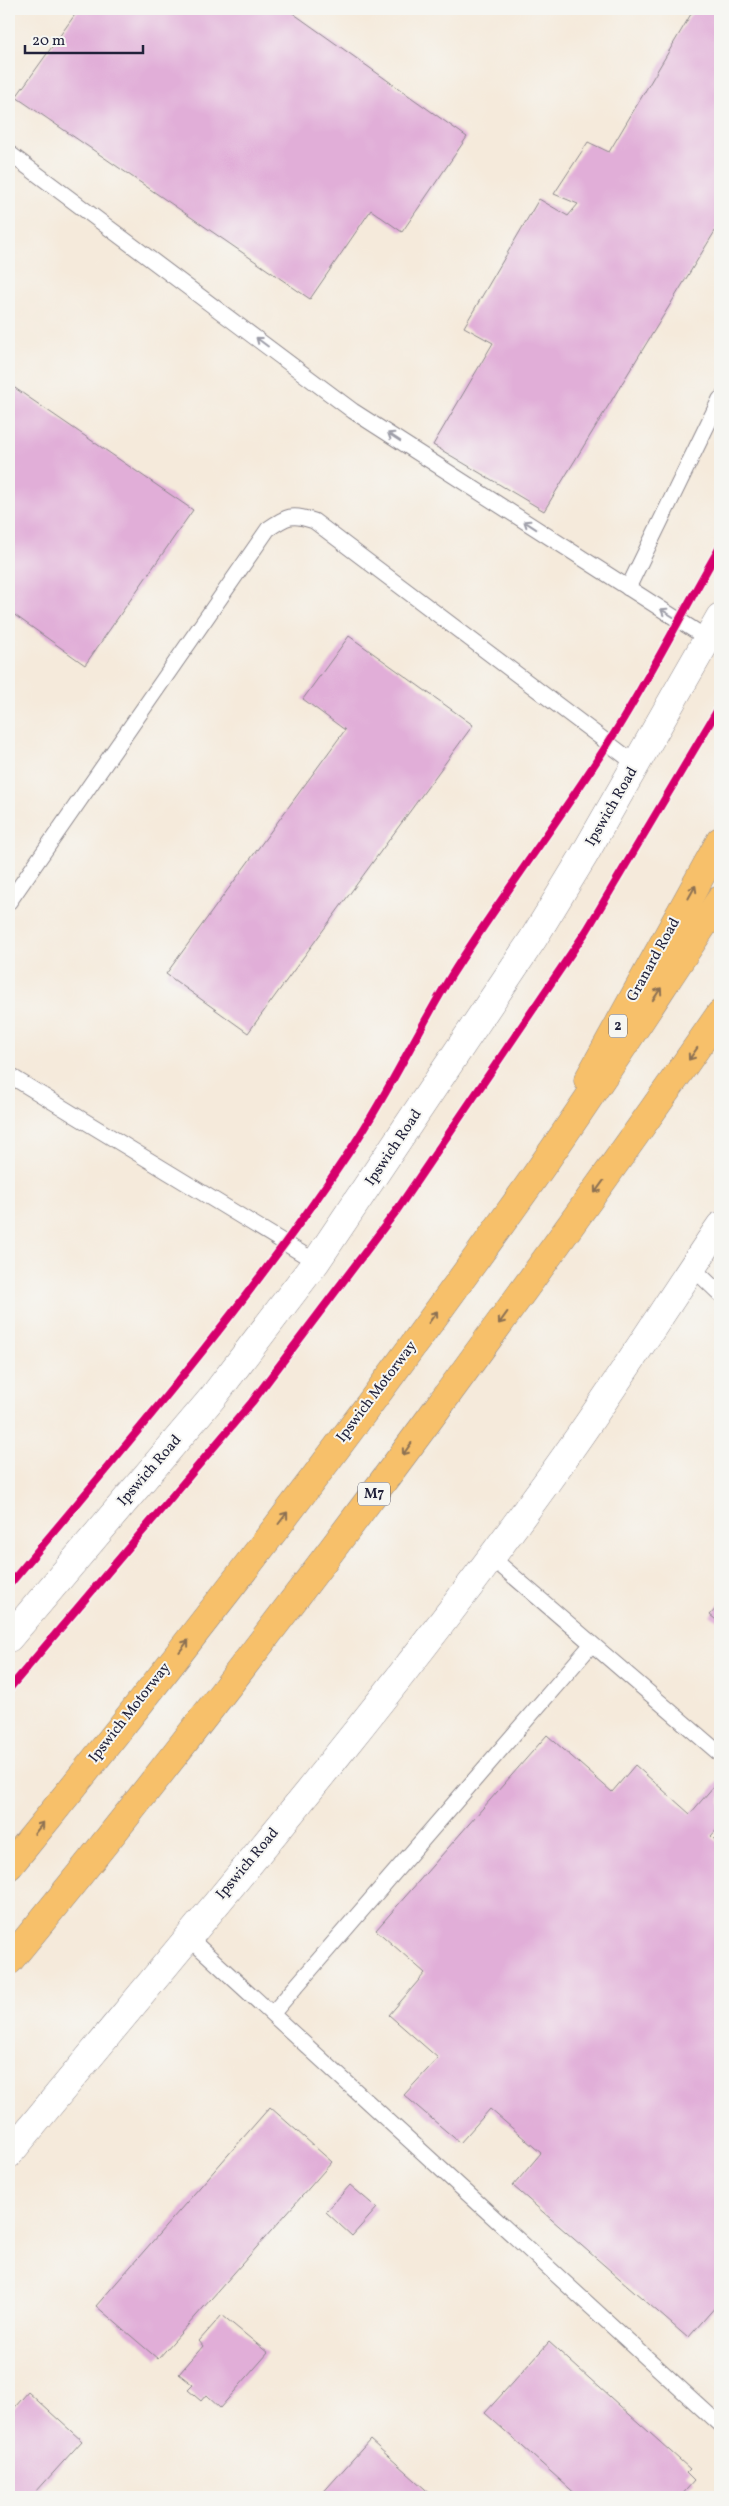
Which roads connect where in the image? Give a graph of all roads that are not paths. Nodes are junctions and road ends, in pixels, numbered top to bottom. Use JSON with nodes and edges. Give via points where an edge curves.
{"nodes":[{"id":1,"x":9,"y":153,"type":"edge"},
{"id":2,"x":720,"y":400,"type":"edge"},
{"id":3,"x":628,"y":588,"type":"junction"},
{"id":4,"x":714,"y":628,"type":"edge"},
{"id":5,"x":637,"y":765,"type":"junction"},
{"id":6,"x":720,"y":841,"type":"edge"},
{"id":7,"x":720,"y":900,"type":"edge"},
{"id":8,"x":9,"y":902,"type":"edge"},
{"id":9,"x":720,"y":1014,"type":"edge"},
{"id":10,"x":9,"y":1075,"type":"edge"},
{"id":11,"x":513,"y":1208,"type":"junction"},
{"id":12,"x":720,"y":1226,"type":"edge"},
{"id":13,"x":316,"y":1262,"type":"junction"},
{"id":14,"x":692,"y":1267,"type":"junction"},
{"id":15,"x":720,"y":1294,"type":"edge"},
{"id":16,"x":491,"y":1557,"type":"junction"},
{"id":17,"x":9,"y":1638,"type":"edge"},
{"id":18,"x":592,"y":1644,"type":"junction"},
{"id":19,"x":720,"y":1754,"type":"edge"},
{"id":20,"x":9,"y":1866,"type":"edge"},
{"id":21,"x":188,"y":1937,"type":"junction"},
{"id":22,"x":9,"y":1961,"type":"edge"},
{"id":23,"x":272,"y":2014,"type":"junction"},
{"id":24,"x":9,"y":2154,"type":"edge"},
{"id":25,"x":720,"y":2426,"type":"edge"}],
"edges":[{"from":3,"to":1,"type":"lane","one_way":true,"via":[[353,411]]},
{"from":2,"to":3,"type":"lane"},
{"from":4,"to":3,"type":"lane","one_way":true},
{"from":4,"to":5,"type":"street","name":"Ipswich Road"},
{"from":5,"to":8,"type":"lane","via":[[314,522],[296,514],[268,529]]},
{"from":5,"to":13,"type":"street","name":"Ipswich Road","via":[[533,939]]},
{"from":11,"to":6,"type":"highway","name":"Granard Road","number":"2","one_way":true},
{"from":11,"to":7,"type":"highway","name":"Ipswich Motorway","one_way":true},
{"from":9,"to":22,"type":"highway","number":"M7","one_way":true,"via":[[644,1124],[339,1542],[185,1742]]},
{"from":10,"to":13,"type":"lane"},
{"from":20,"to":11,"type":"highway","name":"Ipswich Motorway","one_way":true,"via":[[244,1569]]},
{"from":12,"to":14,"type":"street","name":"Ipswich Road"},
{"from":13,"to":17,"type":"street","name":"Ipswich Road","via":[[213,1397]]},
{"from":14,"to":15,"type":"lane"},
{"from":14,"to":16,"type":"street","name":"Ipswich Road","via":[[550,1478]]},
{"from":16,"to":18,"type":"lane"},
{"from":16,"to":21,"type":"street","name":"Ipswich Road","via":[[316,1781]]},
{"from":18,"to":19,"type":"lane"},
{"from":18,"to":23,"type":"lane"},
{"from":21,"to":23,"type":"lane"},
{"from":21,"to":24,"type":"street","name":"Ipswich Road"},
{"from":23,"to":25,"type":"lane"}]}
